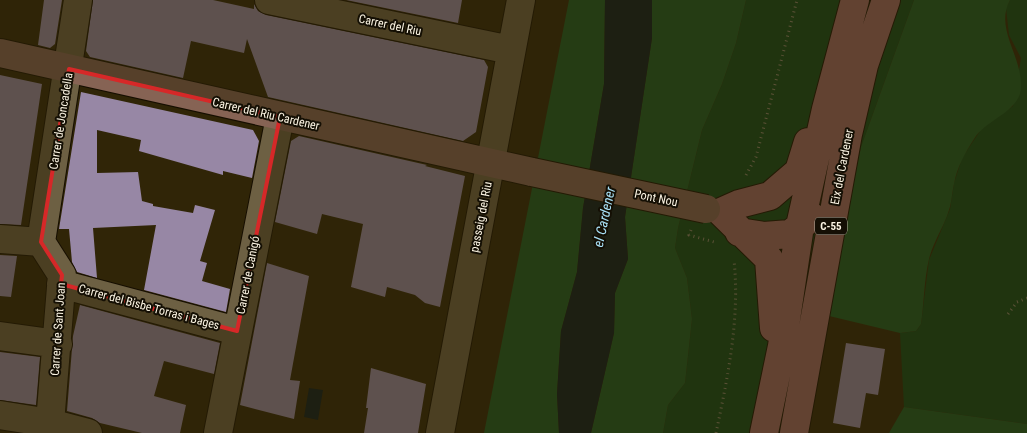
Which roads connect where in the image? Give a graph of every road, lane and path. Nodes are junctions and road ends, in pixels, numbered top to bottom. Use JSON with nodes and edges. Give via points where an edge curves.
{"nodes":[{"id":1,"x":78,"y":0,"type":"edge"},
{"id":2,"x":269,"y":0,"type":"edge"},
{"id":3,"x":521,"y":0,"type":"edge"},
{"id":4,"x":797,"y":0,"type":"edge"},
{"id":5,"x":855,"y":0,"type":"edge"},
{"id":6,"x":882,"y":11,"type":"edge"},
{"id":7,"x":511,"y":50,"type":"junction"},
{"id":8,"x":0,"y":53,"type":"edge"},
{"id":9,"x":69,"y":69,"type":"junction"},
{"id":10,"x":834,"y":80,"type":"junction"},
{"id":11,"x":280,"y":117,"type":"junction"},
{"id":12,"x":492,"y":163,"type":"junction"},
{"id":13,"x":532,"y":172,"type":"joint"},
{"id":14,"x":720,"y":206,"type":"junction"},
{"id":15,"x":800,"y":226,"type":"junction"},
{"id":16,"x":0,"y":239,"type":"edge"},
{"id":17,"x":41,"y":242,"type":"junction"},
{"id":18,"x":729,"y":243,"type":"junction"},
{"id":19,"x":61,"y":284,"type":"junction"},
{"id":20,"x":1027,"y":298,"type":"edge"},
{"id":21,"x":1008,"y":314,"type":"dead end"},
{"id":22,"x":237,"y":331,"type":"junction"},
{"id":23,"x":0,"y":336,"type":"edge"},
{"id":24,"x":58,"y":344,"type":"junction"},
{"id":25,"x":775,"y":380,"type":"junction"},
{"id":26,"x":0,"y":415,"type":"edge"},
{"id":27,"x":51,"y":428,"type":"edge"},
{"id":28,"x":88,"y":433,"type":"edge"},
{"id":29,"x":218,"y":433,"type":"edge"},
{"id":30,"x":440,"y":433,"type":"edge"},
{"id":31,"x":716,"y":433,"type":"edge"},
{"id":32,"x":764,"y":433,"type":"edge"},
{"id":33,"x":785,"y":433,"type":"edge"},
{"id":34,"x":794,"y":433,"type":"edge"}],
"edges":[{"from":1,"to":9,"type":"street","name":"Carrer de Joncadella"},
{"from":2,"to":7,"type":"street","name":"Carrer del Riu"},
{"from":3,"to":7,"type":"street","name":"passeig del Riu"},
{"from":4,"to":14,"type":"path","via":[[756,157]]},
{"from":5,"to":10,"type":"main road","number":"C-55"},
{"from":6,"to":15,"type":"main road","name":"Eix del Cardener","number":"C-55","via":[[860,47],[833,136],[818,213]]},
{"from":6,"to":34,"type":"main road","name":"Eix del Cardener","number":"C-55","via":[[864,64],[848,134]]},
{"from":7,"to":12,"type":"street","name":"passeig del Riu"},
{"from":8,"to":9,"type":"street","name":"Carrer del Riu Cardener"},
{"from":9,"to":11,"type":"street","name":"Carrer del Riu Cardener"},
{"from":9,"to":17,"type":"street","name":"Carrer de Joncadella"},
{"from":10,"to":14,"type":"main road","number":"C-55","via":[[813,125],[798,170],[770,196]]},
{"from":10,"to":15,"type":"main road","number":"C-55"},
{"from":11,"to":12,"type":"street","name":"Carrer del Riu Cardener"},
{"from":11,"to":22,"type":"street","name":"Carrer de Canigó"},
{"from":12,"to":13,"type":"street","name":"Carrer del Riu Cardener"},
{"from":12,"to":30,"type":"street","name":"passeig del Riu"},
{"from":13,"to":14,"type":"street","name":"Pont Nou","bridge":true},
{"from":14,"to":15,"type":"main road","number":"C-55","via":[[764,207],[787,215]]},
{"from":14,"to":18,"type":"main road","number":"C-55"},
{"from":14,"to":18,"type":"path","via":[[689,235]]},
{"from":15,"to":18,"type":"main road","name":"Eix del Cardener","number":"C-55","via":[[790,234]]},
{"from":15,"to":25,"type":"main road","number":"C-55"},
{"from":15,"to":33,"type":"main road","number":"C-55","via":[[810,250],[784,403]]},
{"from":16,"to":17,"type":"street"},
{"from":17,"to":19,"type":"street","name":"Carrer de Sant Joan","via":[[62,275]]},
{"from":18,"to":25,"type":"main road","number":"C-55","via":[[769,259]]},
{"from":18,"to":31,"type":"path","via":[[737,290],[736,310],[726,388]]},
{"from":19,"to":22,"type":"street","name":"Carrer del Bisbe Torras i Bages"},
{"from":19,"to":24,"type":"street","name":"Carrer de Sant Joan"},
{"from":20,"to":21,"type":"path","via":[[1017,302]]},
{"from":22,"to":29,"type":"street","name":"Carrer de Canigó"},
{"from":23,"to":24,"type":"street"},
{"from":24,"to":27,"type":"street","name":"Carrer de Sant Joan"},
{"from":25,"to":32,"type":"main road","number":"C-55"},
{"from":26,"to":27,"type":"street"},
{"from":27,"to":28,"type":"street"}]}
